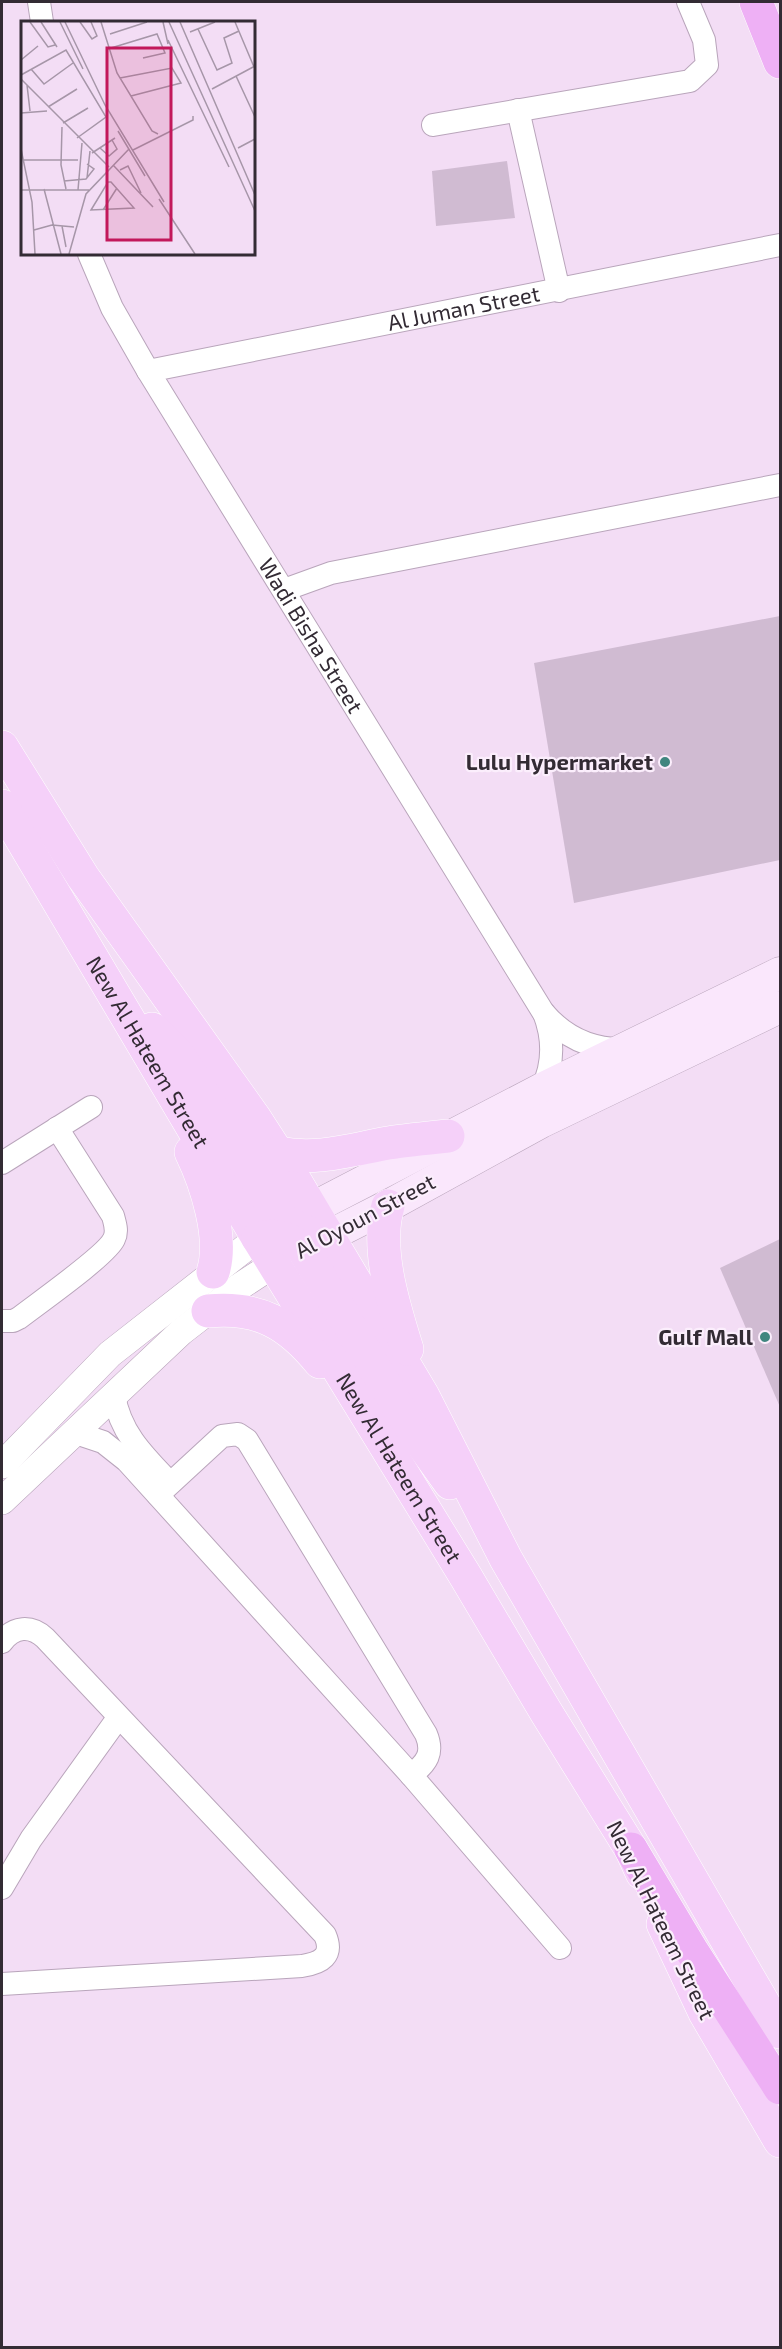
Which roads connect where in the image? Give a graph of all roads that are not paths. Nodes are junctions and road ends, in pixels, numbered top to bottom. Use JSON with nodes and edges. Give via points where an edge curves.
{"nodes":[{"id":1,"x":39,"y":2,"type":"edge"},
{"id":2,"x":688,"y":2,"type":"edge"},
{"id":3,"x":756,"y":2,"type":"edge"},
{"id":4,"x":42,"y":21,"type":"edge"},
{"id":5,"x":780,"y":62,"type":"edge"},
{"id":6,"x":518,"y":110,"type":"junction"},
{"id":7,"x":432,"y":125,"type":"dead end"},
{"id":8,"x":780,"y":245,"type":"edge"},
{"id":9,"x":89,"y":255,"type":"edge"},
{"id":10,"x":559,"y":291,"type":"junction"},
{"id":11,"x":148,"y":371,"type":"junction"},
{"id":12,"x":780,"y":485,"type":"edge"},
{"id":13,"x":284,"y":590,"type":"junction"},
{"id":14,"x":2,"y":747,"type":"edge"},
{"id":15,"x":2,"y":806,"type":"edge"},
{"id":16,"x":780,"y":973,"type":"edge"},
{"id":17,"x":122,"y":1006,"type":"junction"},
{"id":18,"x":780,"y":1006,"type":"edge"},
{"id":19,"x":543,"y":1012,"type":"junction"},
{"id":20,"x":621,"y":1049,"type":"junction"},
{"id":21,"x":170,"y":1088,"type":"junction"},
{"id":22,"x":542,"y":1089,"type":"junction"},
{"id":23,"x":91,"y":1107,"type":"dead end"},
{"id":24,"x":57,"y":1128,"type":"junction"},
{"id":25,"x":448,"y":1136,"type":"junction"},
{"id":26,"x":278,"y":1153,"type":"junction"},
{"id":27,"x":2,"y":1163,"type":"edge"},
{"id":28,"x":388,"y":1206,"type":"junction"},
{"id":29,"x":282,"y":1233,"type":"junction"},
{"id":30,"x":315,"y":1243,"type":"junction"},
{"id":31,"x":213,"y":1272,"type":"junction"},
{"id":32,"x":208,"y":1311,"type":"junction"},
{"id":33,"x":2,"y":1321,"type":"edge"},
{"id":34,"x":114,"y":1395,"type":"junction"},
{"id":35,"x":423,"y":1396,"type":"junction"},
{"id":36,"x":363,"y":1408,"type":"junction"},
{"id":37,"x":73,"y":1432,"type":"junction"},
{"id":38,"x":6,"y":1456,"type":"edge"},
{"id":39,"x":133,"y":1456,"type":"junction"},
{"id":40,"x":164,"y":1489,"type":"junction"},
{"id":41,"x":2,"y":1501,"type":"edge"},
{"id":42,"x":506,"y":1559,"type":"junction"},
{"id":43,"x":2,"y":1642,"type":"edge"},
{"id":44,"x":118,"y":1718,"type":"junction"},
{"id":45,"x":411,"y":1775,"type":"junction"},
{"id":46,"x":631,"y":1849,"type":"junction"},
{"id":47,"x":2,"y":1888,"type":"edge"},
{"id":48,"x":560,"y":1948,"type":"dead end"},
{"id":49,"x":2,"y":1984,"type":"edge"},
{"id":50,"x":780,"y":2032,"type":"edge"},
{"id":51,"x":780,"y":2088,"type":"edge"},
{"id":52,"x":780,"y":2141,"type":"edge"}],
"edges":[{"from":1,"to":4,"type":"street"},
{"from":2,"to":6,"type":"street","via":[[705,40],[707,65],[690,81]]},
{"from":3,"to":5,"type":"highway"},
{"from":6,"to":7,"type":"street"},
{"from":6,"to":10,"type":"street"},
{"from":8,"to":10,"type":"street","name":"Al Juman Street"},
{"from":9,"to":11,"type":"street","name":"Wadi Bisha Street","via":[[112,308]]},
{"from":10,"to":11,"type":"street","name":"Al Juman Street"},
{"from":11,"to":13,"type":"street","name":"Wadi Bisha Street"},
{"from":12,"to":13,"type":"street","via":[[331,573]]},
{"from":13,"to":19,"type":"street","name":"Wadi Bisha Street"},
{"from":14,"to":26,"type":"main road","name":"New Al Hateem Street","via":[[83,877]]},
{"from":15,"to":17,"type":"main road","name":"New Al Hateem Street"},
{"from":16,"to":20,"type":"main road","name":"Al Oyoun Street"},
{"from":17,"to":21,"type":"main road","name":"New Al Hateem Street"},
{"from":17,"to":29,"type":"main road","via":[[178,1055],[271,1205]]},
{"from":18,"to":28,"type":"main road","name":"Al Oyoun Street","via":[[541,1122]]},
{"from":19,"to":20,"type":"street","name":"Wadi Bisha Street","via":[[578,1041],[599,1048]]},
{"from":19,"to":22,"type":"street","name":"Wadi Bisha Street","via":[[552,1052]]},
{"from":20,"to":22,"type":"main road","name":"Al Oyoun Street"},
{"from":21,"to":29,"type":"main road","name":"New Al Hateem Street"},
{"from":21,"to":31,"type":"main road","via":[[177,1122],[206,1195],[217,1244]]},
{"from":22,"to":25,"type":"main road","name":"Al Oyoun Street"},
{"from":23,"to":24,"type":"street"},
{"from":24,"to":27,"type":"street"},
{"from":24,"to":33,"type":"street","via":[[113,1216],[116,1236],[103,1252],[19,1318]]},
{"from":25,"to":26,"type":"main road","via":[[326,1155]]},
{"from":25,"to":29,"type":"main road","name":"Al Oyoun Street"},
{"from":26,"to":29,"type":"main road","name":"New Al Hateem Street"},
{"from":28,"to":30,"type":"main road","name":"Al Oyoun Street"},
{"from":28,"to":35,"type":"main road","via":[[384,1256],[404,1340]]},
{"from":29,"to":30,"type":"main road","name":"New Al Hateem Street"},
{"from":29,"to":30,"type":"main road","via":[[270,1235]]},
{"from":29,"to":31,"type":"street","name":"Al Oyoun Street"},
{"from":29,"to":32,"type":"street","name":"Al Oyoun Street"},
{"from":29,"to":36,"type":"main road","name":"New Al Hateem Street"},
{"from":30,"to":35,"type":"main road","name":"New Al Hateem Street"},
{"from":30,"to":42,"type":"main road","via":[[415,1434]]},
{"from":31,"to":38,"type":"street","name":"Al Oyoun Street","via":[[110,1354]]},
{"from":32,"to":34,"type":"street","name":"Al Oyoun Street"},
{"from":32,"to":36,"type":"main road","via":[[239,1310],[276,1321],[305,1345]]},
{"from":34,"to":37,"type":"street","name":"Al Oyoun Street"},
{"from":34,"to":39,"type":"street"},
{"from":35,"to":42,"type":"main road","name":"New Al Hateem Street"},
{"from":36,"to":46,"type":"main road","name":"New Al Hateem Street"},
{"from":37,"to":39,"type":"street"},
{"from":37,"to":41,"type":"street","name":"Al Oyoun Street"},
{"from":39,"to":40,"type":"street"},
{"from":40,"to":45,"type":"street"},
{"from":40,"to":45,"type":"street","via":[[222,1436],[238,1434],[247,1440],[426,1734],[430,1753]]},
{"from":42,"to":50,"type":"main road","name":"New Al Hateem Street"},
{"from":43,"to":44,"type":"street","via":[[13,1631],[38,1632]]},
{"from":44,"to":47,"type":"street","via":[[31,1839]]},
{"from":44,"to":49,"type":"street","via":[[325,1935],[327,1953],[321,1961],[302,1966]]},
{"from":45,"to":48,"type":"street"},
{"from":46,"to":51,"type":"highway"},
{"from":46,"to":52,"type":"main road","name":"New Al Hateem Street","via":[[690,1985]]}]}
